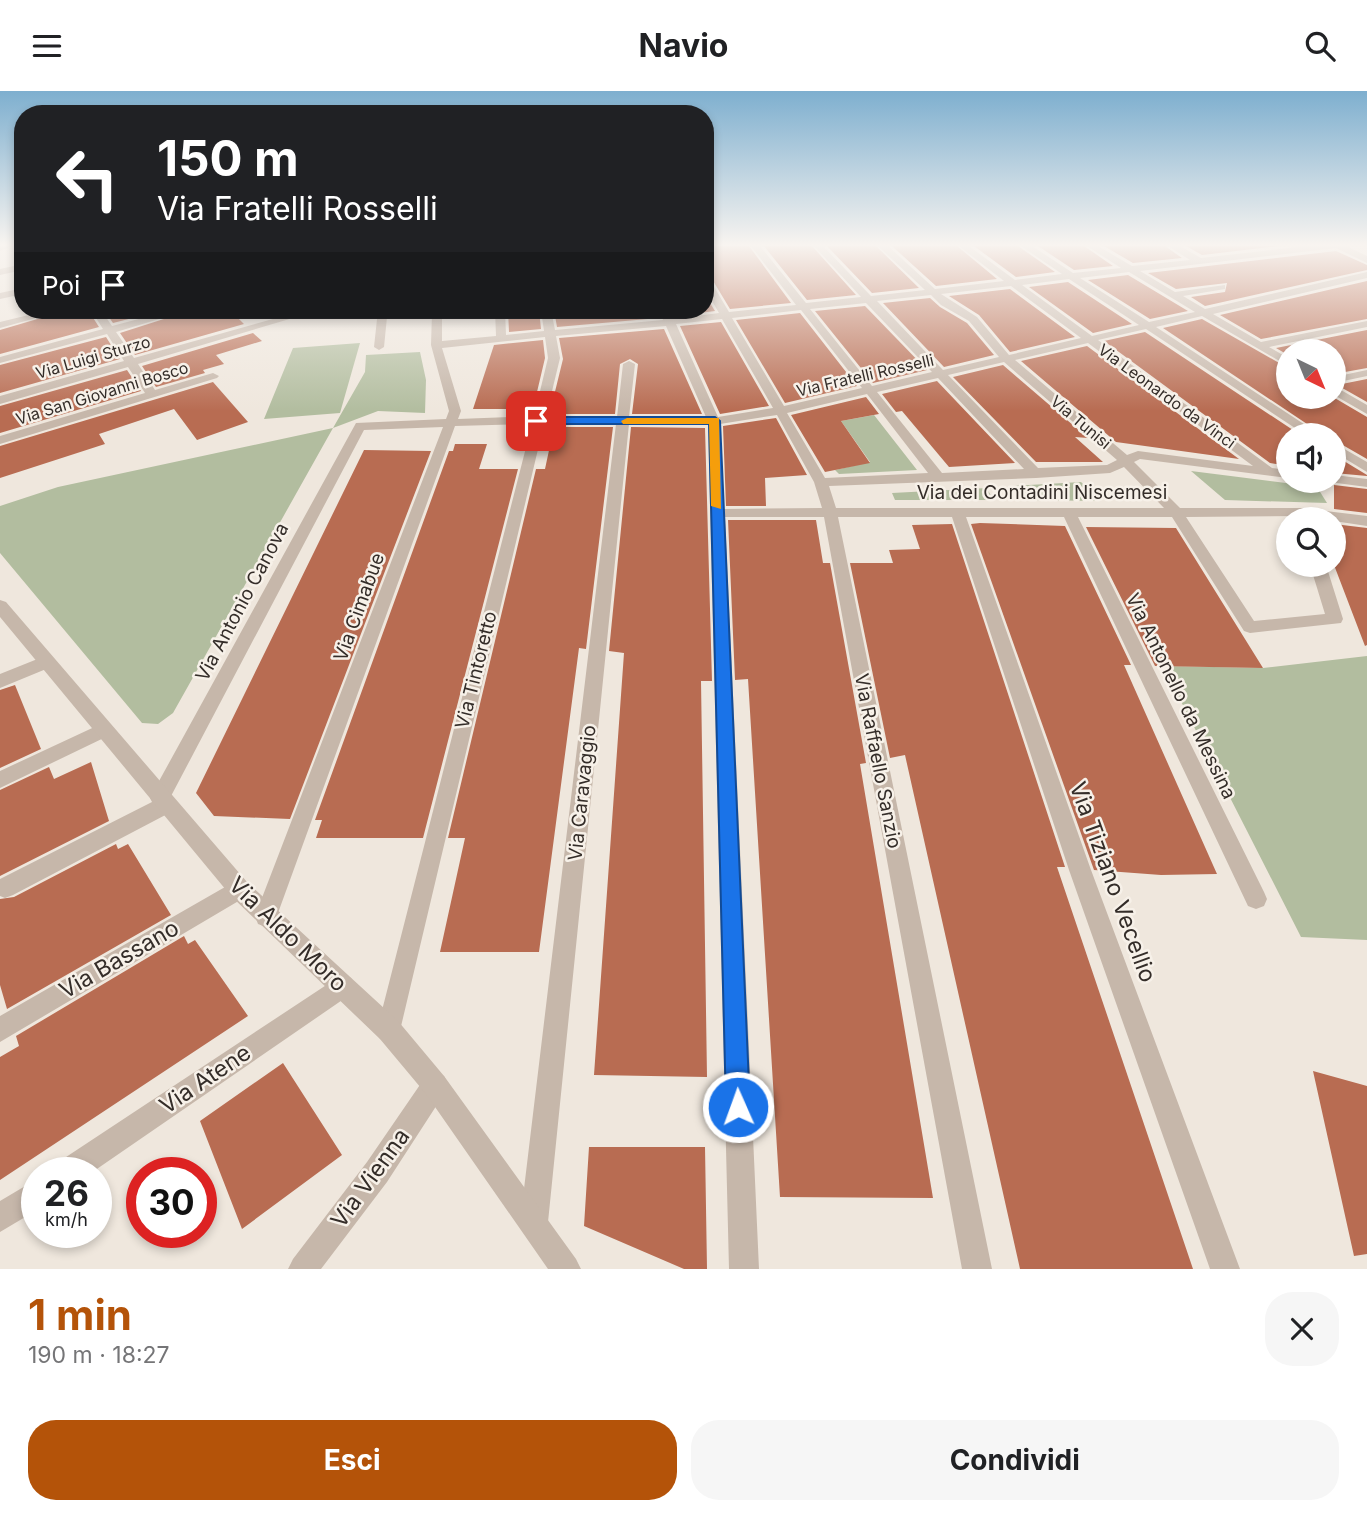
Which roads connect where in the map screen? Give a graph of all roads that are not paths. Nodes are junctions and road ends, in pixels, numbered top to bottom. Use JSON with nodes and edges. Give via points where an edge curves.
{"nodes":[{"id":1,"x":717,"y":301,"type":"edge"},
{"id":2,"x":800,"y":301,"type":"edge"},
{"id":3,"x":852,"y":301,"type":"edge"},
{"id":4,"x":873,"y":301,"type":"edge"},
{"id":5,"x":946,"y":301,"type":"edge"},
{"id":6,"x":1037,"y":301,"type":"edge"},
{"id":7,"x":1107,"y":301,"type":"edge"},
{"id":8,"x":1182,"y":301,"type":"edge"},
{"id":9,"x":1262,"y":301,"type":"edge"},
{"id":10,"x":804,"y":306,"type":"junction"},
{"id":11,"x":1205,"y":315,"type":"junction"},
{"id":12,"x":726,"y":316,"type":"junction"},
{"id":13,"x":714,"y":317,"type":"edge"},
{"id":14,"x":24,"y":319,"type":"edge"},
{"id":15,"x":102,"y":319,"type":"edge"},
{"id":16,"x":151,"y":319,"type":"edge"},
{"id":17,"x":284,"y":319,"type":"edge"},
{"id":18,"x":381,"y":319,"type":"edge"},
{"id":19,"x":436,"y":319,"type":"edge"},
{"id":20,"x":500,"y":319,"type":"edge"},
{"id":21,"x":548,"y":319,"type":"edge"},
{"id":22,"x":668,"y":319,"type":"edge"},
{"id":23,"x":698,"y":319,"type":"edge"},
{"id":24,"x":670,"y":322,"type":"junction"},
{"id":25,"x":1367,"y":324,"type":"edge"},
{"id":26,"x":0,"y":325,"type":"edge"},
{"id":27,"x":1145,"y":326,"type":"junction"},
{"id":28,"x":110,"y":330,"type":"junction"},
{"id":29,"x":550,"y":334,"type":"junction"},
{"id":30,"x":501,"y":339,"type":"junction"},
{"id":31,"x":1089,"y":339,"type":"junction"},
{"id":32,"x":436,"y":345,"type":"junction"},
{"id":33,"x":1259,"y":346,"type":"junction"},
{"id":34,"x":379,"y":347,"type":"dead end"},
{"id":35,"x":1276,"y":356,"type":"edge"},
{"id":36,"x":1006,"y":358,"type":"junction"},
{"id":37,"x":0,"y":360,"type":"edge"},
{"id":38,"x":131,"y":363,"type":"junction"},
{"id":39,"x":629,"y":364,"type":"dead end"},
{"id":40,"x":942,"y":373,"type":"junction"},
{"id":41,"x":1367,"y":373,"type":"edge"},
{"id":42,"x":213,"y":376,"type":"dead end"},
{"id":43,"x":1346,"y":377,"type":"edge"},
{"id":44,"x":870,"y":391,"type":"junction"},
{"id":45,"x":152,"y":394,"type":"junction"},
{"id":46,"x":1346,"y":397,"type":"edge"},
{"id":47,"x":0,"y":400,"type":"edge"},
{"id":48,"x":1367,"y":410,"type":"edge"},
{"id":49,"x":780,"y":411,"type":"junction"},
{"id":50,"x":536,"y":421,"type":"junction"},
{"id":51,"x":624,"y":421,"type":"junction"},
{"id":52,"x":715,"y":421,"type":"junction"},
{"id":53,"x":450,"y":422,"type":"junction"},
{"id":54,"x":1296,"y":423,"type":"edge"},
{"id":55,"x":360,"y":426,"type":"joint"},
{"id":56,"x":0,"y":440,"type":"edge"},
{"id":57,"x":1346,"y":455,"type":"edge"},
{"id":58,"x":1126,"y":461,"type":"junction"},
{"id":59,"x":1367,"y":468,"type":"edge"},
{"id":60,"x":1269,"y":471,"type":"junction"},
{"id":61,"x":1276,"y":472,"type":"edge"},
{"id":62,"x":1036,"y":474,"type":"junction"},
{"id":63,"x":940,"y":479,"type":"junction"},
{"id":64,"x":1346,"y":481,"type":"edge"},
{"id":65,"x":821,"y":482,"type":"junction"},
{"id":66,"x":1367,"y":484,"type":"edge"},
{"id":67,"x":830,"y":511,"type":"junction"},
{"id":68,"x":957,"y":512,"type":"junction"},
{"id":69,"x":1069,"y":512,"type":"junction"},
{"id":70,"x":1176,"y":512,"type":"junction"},
{"id":71,"x":717,"y":513,"type":"junction"},
{"id":72,"x":1276,"y":515,"type":"edge"},
{"id":73,"x":1346,"y":519,"type":"edge"},
{"id":74,"x":1367,"y":521,"type":"edge"},
{"id":75,"x":1322,"y":577,"type":"edge"},
{"id":76,"x":0,"y":606,"type":"edge"},
{"id":77,"x":45,"y":662,"type":"junction"},
{"id":78,"x":0,"y":681,"type":"edge"},
{"id":79,"x":103,"y":730,"type":"junction"},
{"id":80,"x":0,"y":780,"type":"edge"},
{"id":81,"x":163,"y":801,"type":"junction"},
{"id":82,"x":5,"y":888,"type":"dead end"},
{"id":83,"x":239,"y":889,"type":"junction"},
{"id":84,"x":1256,"y":899,"type":"dead end"},
{"id":85,"x":266,"y":916,"type":"junction"},
{"id":86,"x":343,"y":986,"type":"junction"},
{"id":87,"x":0,"y":1030,"type":"edge"},
{"id":88,"x":389,"y":1030,"type":"junction"},
{"id":89,"x":436,"y":1085,"type":"junction"},
{"id":90,"x":91,"y":1157,"type":"edge"},
{"id":91,"x":21,"y":1204,"type":"edge"},
{"id":92,"x":0,"y":1218,"type":"edge"},
{"id":93,"x":534,"y":1223,"type":"junction"},
{"id":94,"x":303,"y":1269,"type":"edge"},
{"id":95,"x":566,"y":1269,"type":"edge"},
{"id":96,"x":744,"y":1269,"type":"edge"},
{"id":97,"x":977,"y":1269,"type":"edge"},
{"id":98,"x":1225,"y":1269,"type":"edge"}],
"edges":[{"from":1,"to":12,"type":"street","name":"Via Raffaello Sanzio"},
{"from":2,"to":10,"type":"street"},
{"from":3,"to":10,"type":"street"},
{"from":4,"to":40,"type":"street"},
{"from":5,"to":36,"type":"street","name":"Via Tunisi","via":[[973,319]]},
{"from":6,"to":31,"type":"street","name":"Via Leonardo da Vinci"},
{"from":7,"to":27,"type":"street"},
{"from":8,"to":11,"type":"street"},
{"from":9,"to":11,"type":"street","name":"Via Fratelli Rosselli"},
{"from":10,"to":12,"type":"street"},
{"from":10,"to":44,"type":"street"},
{"from":11,"to":27,"type":"street","name":"Via Fratelli Rosselli"},
{"from":11,"to":33,"type":"street"},
{"from":12,"to":13,"type":"street"},
{"from":12,"to":49,"type":"street","name":"Via Raffaello Sanzio"},
{"from":14,"to":26,"type":"street"},
{"from":15,"to":28,"type":"street"},
{"from":16,"to":28,"type":"street"},
{"from":17,"to":38,"type":"street","name":"Via Luigi Sturzo"},
{"from":18,"to":34,"type":"street"},
{"from":19,"to":32,"type":"street","name":"Via Cimabue"},
{"from":20,"to":30,"type":"street"},
{"from":21,"to":29,"type":"street","name":"Via Tintoretto"},
{"from":22,"to":24,"type":"street"},
{"from":23,"to":24,"type":"street"},
{"from":24,"to":29,"type":"street"},
{"from":24,"to":52,"type":"street"},
{"from":25,"to":33,"type":"street"},
{"from":27,"to":31,"type":"street","name":"Via Fratelli Rosselli"},
{"from":27,"to":54,"type":"street"},
{"from":28,"to":37,"type":"street"},
{"from":28,"to":38,"type":"street"},
{"from":29,"to":30,"type":"street"},
{"from":29,"to":50,"type":"street","name":"Via Tintoretto","via":[[554,358]]},
{"from":30,"to":32,"type":"street"},
{"from":31,"to":36,"type":"street","name":"Via Fratelli Rosselli"},
{"from":31,"to":60,"type":"street","name":"Via Leonardo da Vinci"},
{"from":32,"to":53,"type":"street","name":"Via Cimabue","via":[[455,411]]},
{"from":33,"to":35,"type":"street"},
{"from":36,"to":40,"type":"street","name":"Via Fratelli Rosselli"},
{"from":36,"to":58,"type":"street","name":"Via Tunisi"},
{"from":38,"to":45,"type":"street"},
{"from":38,"to":47,"type":"street","name":"Via Luigi Sturzo"},
{"from":39,"to":51,"type":"street","name":"Via Caravaggio"},
{"from":40,"to":44,"type":"street","name":"Via Fratelli Rosselli"},
{"from":40,"to":62,"type":"street"},
{"from":41,"to":43,"type":"street"},
{"from":42,"to":45,"type":"street","name":"Via San Giovanni Bosco"},
{"from":44,"to":49,"type":"street","name":"Via Fratelli Rosselli"},
{"from":44,"to":63,"type":"street"},
{"from":45,"to":56,"type":"street","name":"Via San Giovanni Bosco"},
{"from":46,"to":48,"type":"street"},
{"from":49,"to":52,"type":"street","name":"Via Fratelli Rosselli"},
{"from":49,"to":65,"type":"street","name":"Via Raffaello Sanzio"},
{"from":50,"to":51,"type":"street","name":"Via Fratelli Rosselli"},
{"from":50,"to":53,"type":"street","name":"Via Fratelli Rosselli"},
{"from":50,"to":88,"type":"street","name":"Via Tintoretto"},
{"from":51,"to":52,"type":"street","name":"Via Fratelli Rosselli"},
{"from":51,"to":93,"type":"street","name":"Via Caravaggio"},
{"from":52,"to":71,"type":"street"},
{"from":53,"to":55,"type":"street","name":"Via Fratelli Rosselli"},
{"from":53,"to":85,"type":"street","name":"Via Cimabue"},
{"from":55,"to":81,"type":"street","name":"Via Antonio Canova"},
{"from":57,"to":59,"type":"street"},
{"from":58,"to":60,"type":"street","name":"Via dei Contadini Niscemesi","via":[[1138,455]]},
{"from":58,"to":62,"type":"street","name":"Via dei Contadini Niscemesi","via":[[1110,468]]},
{"from":58,"to":70,"type":"street","name":"Via Tunisi"},
{"from":60,"to":61,"type":"street","name":"Via dei Contadini Niscemesi"},
{"from":62,"to":63,"type":"street","name":"Via dei Contadini Niscemesi"},
{"from":63,"to":65,"type":"street","name":"Via dei Contadini Niscemesi"},
{"from":64,"to":66,"type":"street"},
{"from":65,"to":67,"type":"street","name":"Via Raffaello Sanzio"},
{"from":67,"to":68,"type":"street","name":"Via dei Contadini Niscemesi"},
{"from":67,"to":71,"type":"street","name":"Via dei Contadini Niscemesi"},
{"from":67,"to":97,"type":"street","name":"Via Raffaello Sanzio"},
{"from":68,"to":69,"type":"street","name":"Via dei Contadini Niscemesi"},
{"from":68,"to":98,"type":"street","name":"Via Tiziano Vecellio","via":[[1080,870]]},
{"from":69,"to":70,"type":"street","name":"Via dei Contadini Niscemesi"},
{"from":69,"to":84,"type":"street","name":"Via Antonello da Messina"},
{"from":70,"to":72,"type":"street","name":"Via dei Contadini Niscemesi"},
{"from":70,"to":75,"type":"street","name":"Via Tunisi","via":[[1250,627],[1335,619]]},
{"from":71,"to":96,"type":"street"},
{"from":73,"to":74,"type":"street","name":"Via dei Contadini Niscemesi"},
{"from":76,"to":77,"type":"street","name":"Via Aldo Moro"},
{"from":77,"to":78,"type":"street"},
{"from":77,"to":79,"type":"street","name":"Via Aldo Moro"},
{"from":79,"to":80,"type":"street"},
{"from":79,"to":81,"type":"street","name":"Via Aldo Moro"},
{"from":81,"to":82,"type":"street"},
{"from":81,"to":83,"type":"street","name":"Via Aldo Moro"},
{"from":83,"to":85,"type":"street","name":"Via Aldo Moro"},
{"from":83,"to":87,"type":"street","name":"Via Bassano"},
{"from":85,"to":86,"type":"street","name":"Via Aldo Moro"},
{"from":86,"to":88,"type":"street","name":"Via Aldo Moro"},
{"from":86,"to":90,"type":"street","name":"Via Atene"},
{"from":88,"to":89,"type":"street","name":"Via Aldo Moro"},
{"from":89,"to":93,"type":"street","name":"Via Aldo Moro"},
{"from":89,"to":94,"type":"street","name":"Via Vienna"},
{"from":91,"to":92,"type":"street"},
{"from":93,"to":95,"type":"street","name":"Via Aldo Moro"}]}
